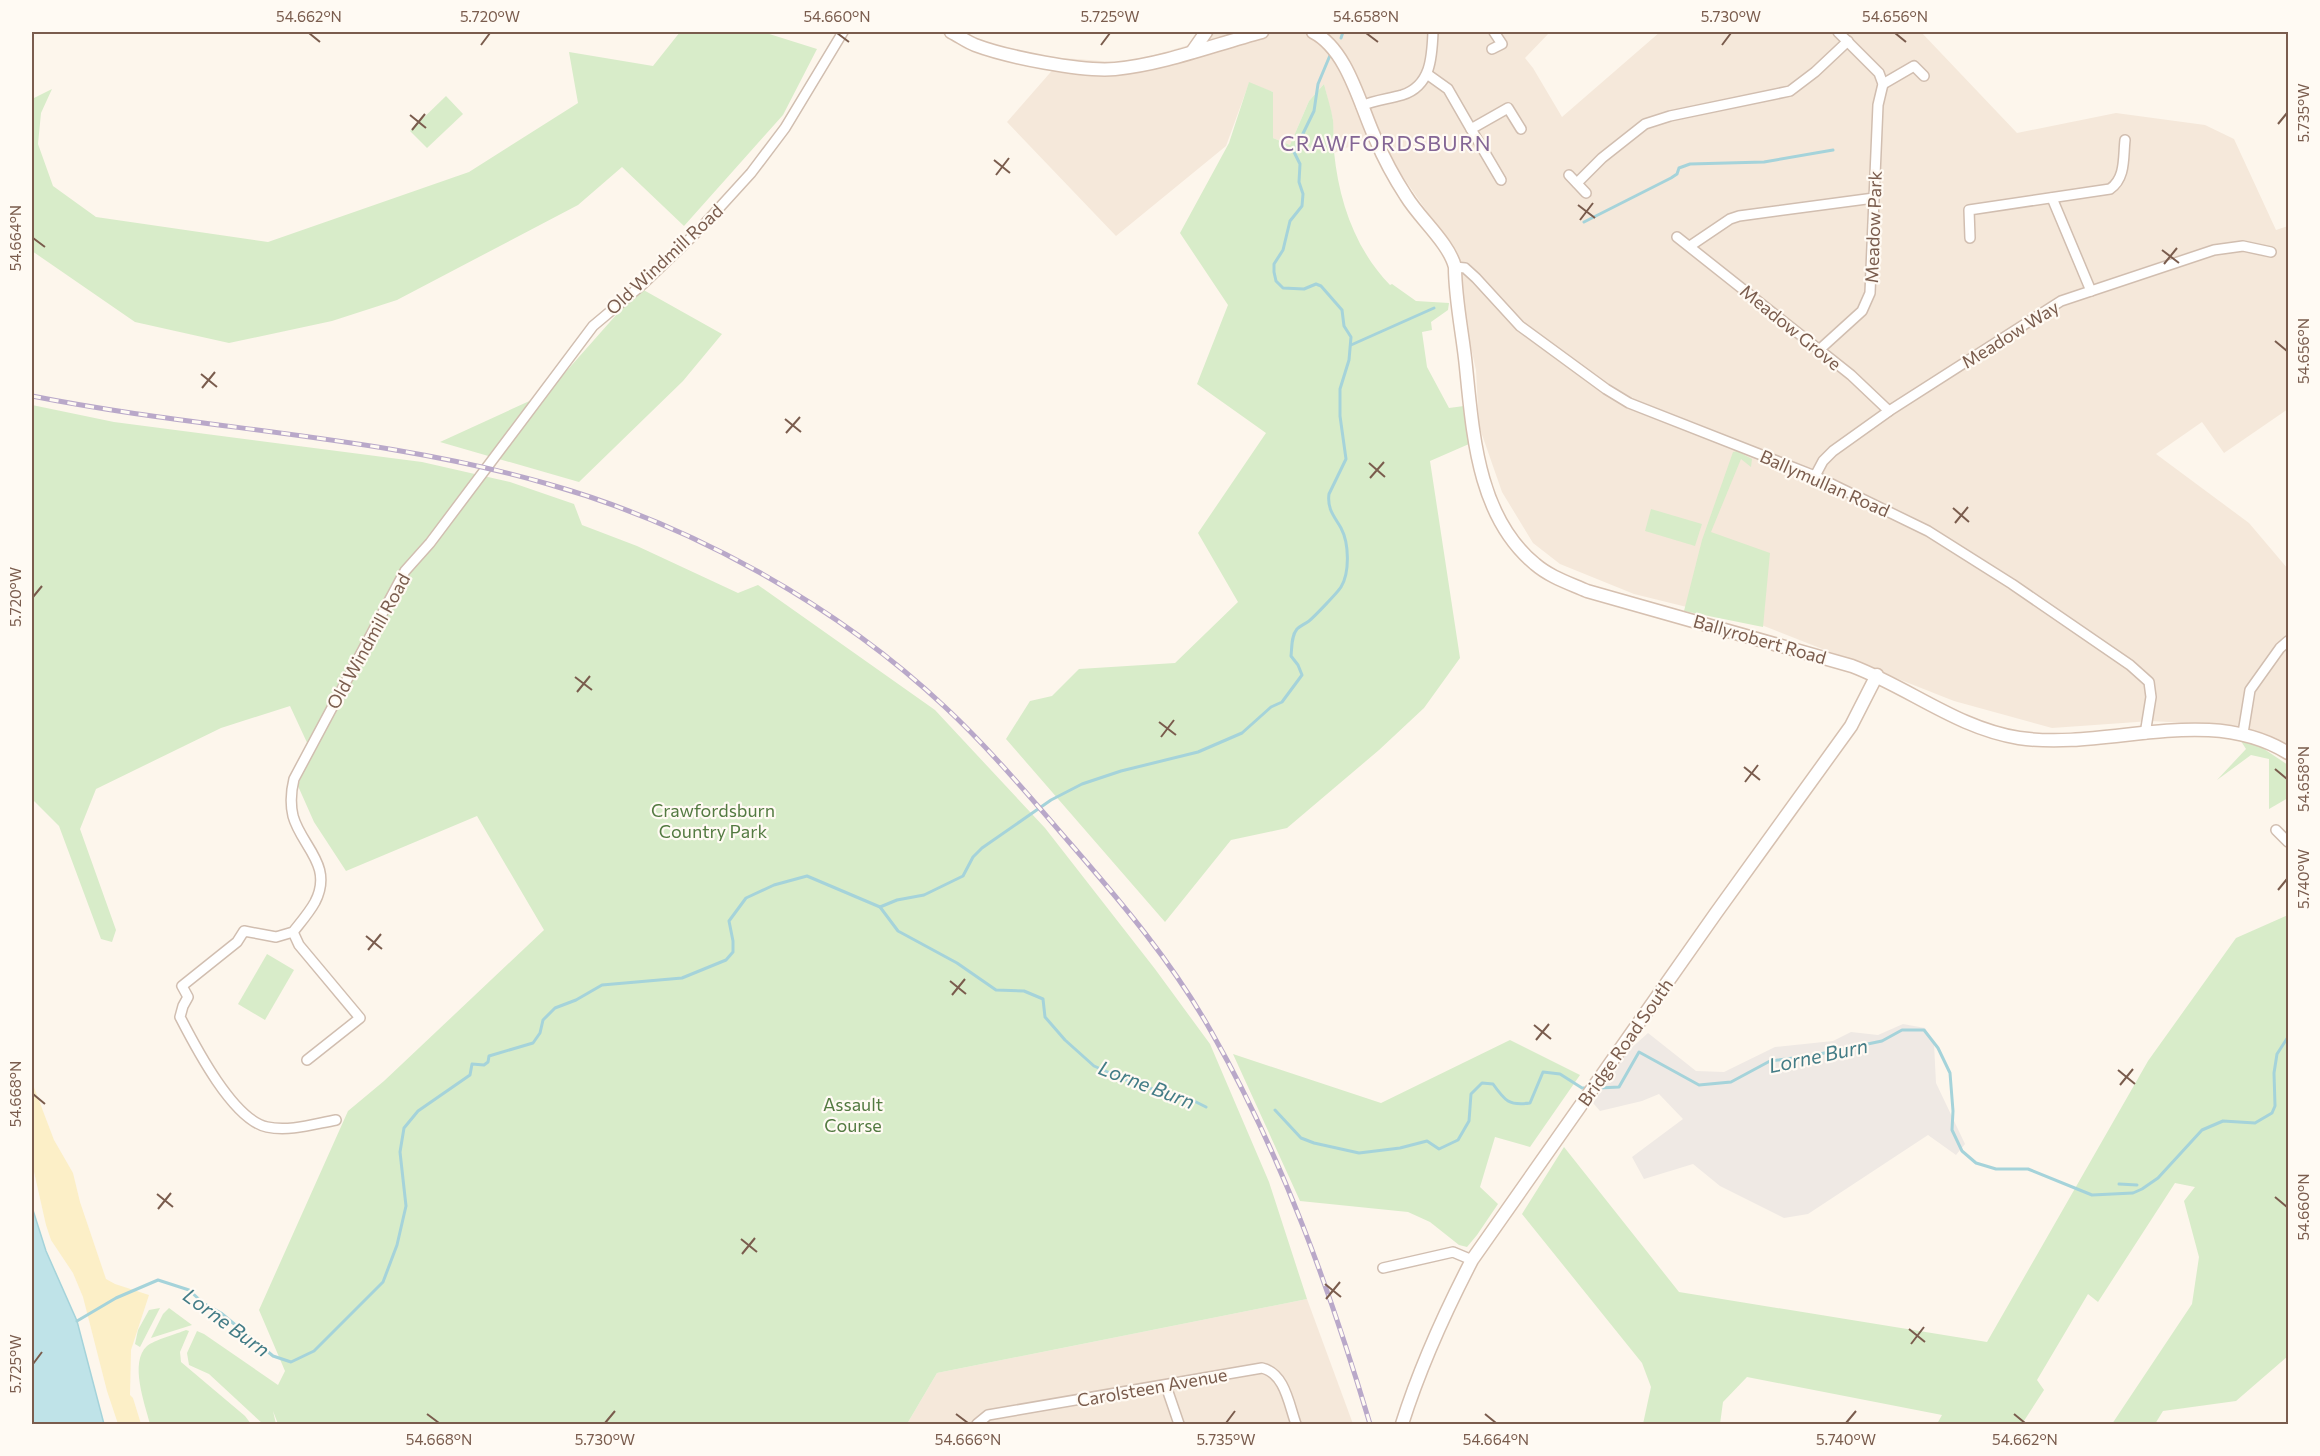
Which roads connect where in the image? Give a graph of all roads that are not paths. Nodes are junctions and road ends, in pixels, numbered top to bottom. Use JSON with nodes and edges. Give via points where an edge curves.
{"nodes":[{"id":1,"x":843,"y":32,"type":"edge"},
{"id":2,"x":951,"y":32,"type":"edge"},
{"id":3,"x":1206,"y":32,"type":"edge"},
{"id":4,"x":1262,"y":32,"type":"edge"},
{"id":5,"x":1313,"y":32,"type":"edge"},
{"id":6,"x":1433,"y":32,"type":"edge"},
{"id":7,"x":1494,"y":32,"type":"edge"},
{"id":8,"x":1838,"y":32,"type":"edge"},
{"id":9,"x":1511,"y":38,"type":"dead end"},
{"id":10,"x":1848,"y":41,"type":"junction"},
{"id":11,"x":1502,"y":44,"type":"junction"},
{"id":12,"x":1492,"y":50,"type":"dead end"},
{"id":13,"x":1192,"y":52,"type":"junction"},
{"id":14,"x":1427,"y":74,"type":"junction"},
{"id":15,"x":1924,"y":76,"type":"dead end"},
{"id":16,"x":1883,"y":84,"type":"junction"},
{"id":17,"x":1361,"y":106,"type":"junction"},
{"id":18,"x":1471,"y":129,"type":"junction"},
{"id":19,"x":1521,"y":129,"type":"dead end"},
{"id":20,"x":2125,"y":140,"type":"dead end"},
{"id":21,"x":1569,"y":175,"type":"dead end"},
{"id":22,"x":1500,"y":180,"type":"dead end"},
{"id":23,"x":1577,"y":183,"type":"junction"},
{"id":24,"x":1586,"y":193,"type":"dead end"},
{"id":25,"x":1874,"y":198,"type":"junction"},
{"id":26,"x":2052,"y":198,"type":"junction"},
{"id":27,"x":1677,"y":237,"type":"dead end"},
{"id":28,"x":1970,"y":238,"type":"dead end"},
{"id":29,"x":1690,"y":246,"type":"junction"},
{"id":30,"x":2271,"y":252,"type":"dead end"},
{"id":31,"x":1455,"y":267,"type":"junction"},
{"id":32,"x":2091,"y":291,"type":"junction"},
{"id":33,"x":1819,"y":350,"type":"junction"},
{"id":34,"x":1889,"y":411,"type":"junction"},
{"id":35,"x":1815,"y":476,"type":"junction"},
{"id":36,"x":2289,"y":641,"type":"edge"},
{"id":37,"x":1877,"y":675,"type":"junction"},
{"id":38,"x":2243,"y":733,"type":"junction"},
{"id":39,"x":2145,"y":734,"type":"junction"},
{"id":40,"x":2289,"y":753,"type":"edge"},
{"id":41,"x":2276,"y":830,"type":"dead end"},
{"id":42,"x":2289,"y":842,"type":"edge"},
{"id":43,"x":293,"y":932,"type":"junction"},
{"id":44,"x":307,"y":1060,"type":"dead end"},
{"id":45,"x":336,"y":1120,"type":"dead end"},
{"id":46,"x":1472,"y":1260,"type":"junction"},
{"id":47,"x":1383,"y":1268,"type":"dead end"},
{"id":48,"x":1166,"y":1386,"type":"junction"},
{"id":49,"x":977,"y":1425,"type":"edge"},
{"id":50,"x":1179,"y":1425,"type":"edge"},
{"id":51,"x":1296,"y":1425,"type":"edge"},
{"id":52,"x":1402,"y":1425,"type":"edge"}],
"edges":[{"from":1,"to":43,"type":"street","name":"Old Windmill Road","via":[[785,128],[751,173],[700,229],[593,326],[405,571],[294,779],[290,794],[293,816],[320,870],[315,902]]},
{"from":2,"to":13,"type":"main road","via":[[974,45],[1004,54],[1085,67],[1112,69]]},
{"from":3,"to":13,"type":"main road"},
{"from":4,"to":13,"type":"main road"},
{"from":5,"to":17,"type":"main road","via":[[1337,52]]},
{"from":6,"to":14,"type":"street","via":[[1432,61]]},
{"from":7,"to":11,"type":"street"},
{"from":8,"to":10,"type":"street"},
{"from":9,"to":11,"type":"street"},
{"from":10,"to":16,"type":"street","via":[[1879,73]]},
{"from":10,"to":23,"type":"street","via":[[1790,91],[1645,124]]},
{"from":11,"to":12,"type":"street"},
{"from":14,"to":17,"type":"street","via":[[1406,93]]},
{"from":14,"to":18,"type":"street","via":[[1448,89]]},
{"from":15,"to":16,"type":"street","via":[[1914,66]]},
{"from":16,"to":25,"type":"street","name":"Meadow Park","via":[[1878,105]]},
{"from":17,"to":31,"type":"main road","via":[[1406,196],[1452,256]]},
{"from":18,"to":19,"type":"street","via":[[1506,105]]},
{"from":18,"to":22,"type":"street"},
{"from":20,"to":26,"type":"street","via":[[2121,174],[2115,186],[2105,191]]},
{"from":21,"to":23,"type":"street"},
{"from":23,"to":24,"type":"street"},
{"from":25,"to":29,"type":"street","via":[[1739,216]]},
{"from":25,"to":33,"type":"street","name":"Meadow Park","via":[[1869,300],[1862,312]]},
{"from":26,"to":28,"type":"street","via":[[1969,210]]},
{"from":26,"to":32,"type":"street"},
{"from":27,"to":29,"type":"street","name":"Meadow Grove"},
{"from":29,"to":33,"type":"street","name":"Meadow Grove"},
{"from":30,"to":32,"type":"street","name":"Meadow Way","via":[[2243,246],[2214,250]]},
{"from":31,"to":35,"type":"street","name":"Ballymullan Road","via":[[1465,268],[1520,326],[1629,403]]},
{"from":31,"to":37,"type":"main road","name":"Ballyrobert Road","via":[[1479,464],[1501,524],[1520,550],[1556,578],[1587,591]]},
{"from":32,"to":34,"type":"street","name":"Meadow Way","via":[[2061,301]]},
{"from":33,"to":34,"type":"street","name":"Meadow Grove"},
{"from":34,"to":35,"type":"street","name":"Meadow Way","via":[[1833,451]]},
{"from":35,"to":39,"type":"street","name":"Ballymullan Road","via":[[1928,531],[2130,665],[2149,682],[2151,697]]},
{"from":36,"to":38,"type":"street","via":[[2250,690]]},
{"from":37,"to":39,"type":"main road","name":"Ballyrobert Road","via":[[1945,714],[1991,732],[2051,741]]},
{"from":37,"to":46,"type":"main road","name":"Bridge Road South","via":[[1851,726]]},
{"from":38,"to":39,"type":"main road","name":"Ballyrobert Road","via":[[2191,730]]},
{"from":38,"to":40,"type":"main road","name":"Ballyrobert Road"},
{"from":41,"to":42,"type":"street"},
{"from":43,"to":44,"type":"street","via":[[298,945],[360,1018]]},
{"from":43,"to":45,"type":"street","via":[[276,937],[244,931],[237,942],[182,986],[188,997],[180,1017],[206,1067],[254,1122],[265,1127],[291,1128]]},
{"from":46,"to":47,"type":"street","via":[[1453,1252]]},
{"from":46,"to":52,"type":"main road","name":"Bridge Road South","via":[[1443,1316]]},
{"from":48,"to":49,"type":"street","name":"Carolsteen Avenue","via":[[988,1415]]},
{"from":48,"to":50,"type":"street"},
{"from":48,"to":51,"type":"street","name":"Carolsteen Avenue","via":[[1267,1369],[1279,1378]]}]}
